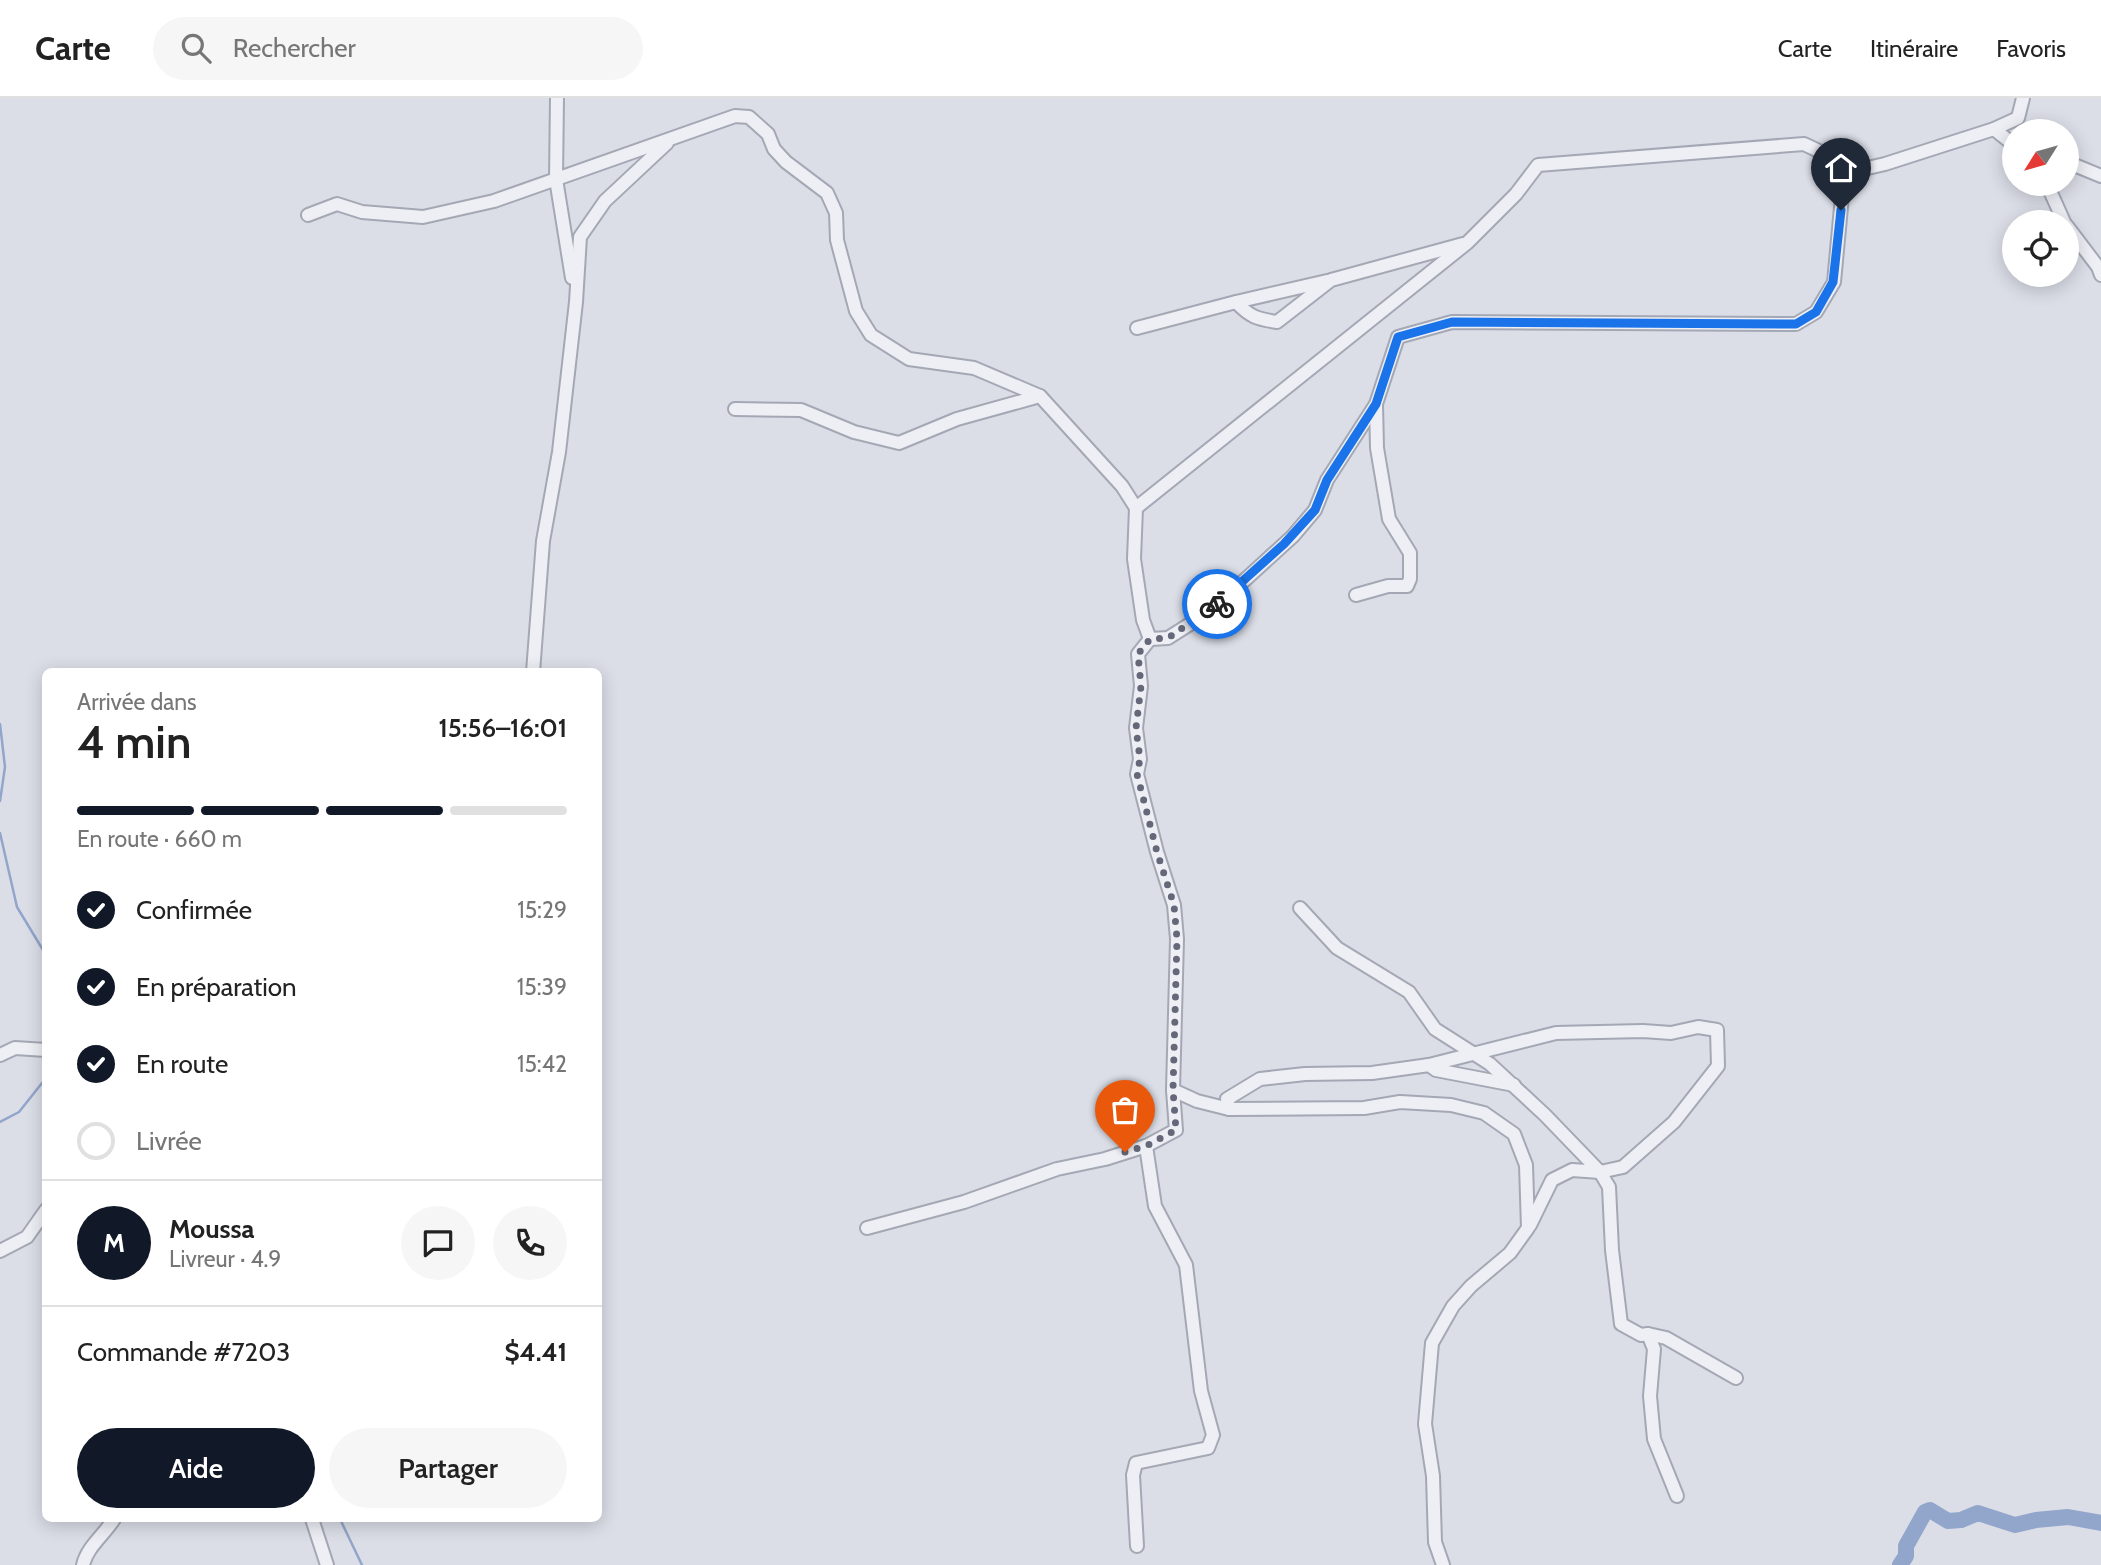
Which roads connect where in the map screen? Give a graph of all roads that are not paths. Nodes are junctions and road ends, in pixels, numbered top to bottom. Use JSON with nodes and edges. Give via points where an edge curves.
{"nodes":[{"id":1,"x":557,"y":98,"type":"edge"},
{"id":2,"x":2023,"y":98,"type":"edge"},
{"id":3,"x":1994,"y":129,"type":"junction"},
{"id":4,"x":2002,"y":135,"type":"edge"},
{"id":5,"x":670,"y":140,"type":"junction"},
{"id":6,"x":2079,"y":167,"type":"edge"},
{"id":7,"x":1859,"y":170,"type":"junction"},
{"id":8,"x":2101,"y":176,"type":"edge"},
{"id":9,"x":556,"y":179,"type":"junction"},
{"id":10,"x":308,"y":215,"type":"dead end"},
{"id":11,"x":2079,"y":241,"type":"edge"},
{"id":12,"x":1467,"y":243,"type":"junction"},
{"id":13,"x":2101,"y":275,"type":"edge"},
{"id":14,"x":1331,"y":280,"type":"junction"},
{"id":15,"x":576,"y":302,"type":"junction"},
{"id":16,"x":1236,"y":302,"type":"junction"},
{"id":17,"x":1137,"y":328,"type":"dead end"},
{"id":18,"x":1040,"y":396,"type":"junction"},
{"id":19,"x":1376,"y":404,"type":"junction"},
{"id":20,"x":735,"y":409,"type":"dead end"},
{"id":21,"x":1136,"y":508,"type":"junction"},
{"id":22,"x":1356,"y":594,"type":"dead end"},
{"id":23,"x":1150,"y":639,"type":"junction"},
{"id":24,"x":533,"y":668,"type":"edge"},
{"id":25,"x":1300,"y":908,"type":"dead end"},
{"id":26,"x":42,"y":1050,"type":"edge"},
{"id":27,"x":1472,"y":1052,"type":"junction"},
{"id":28,"x":0,"y":1055,"type":"edge"},
{"id":29,"x":1429,"y":1065,"type":"junction"},
{"id":30,"x":1514,"y":1085,"type":"junction"},
{"id":31,"x":1173,"y":1090,"type":"junction"},
{"id":32,"x":1229,"y":1109,"type":"junction"},
{"id":33,"x":1146,"y":1146,"type":"junction"},
{"id":34,"x":1600,"y":1172,"type":"junction"},
{"id":35,"x":42,"y":1216,"type":"edge"},
{"id":36,"x":867,"y":1228,"type":"dead end"},
{"id":37,"x":1528,"y":1228,"type":"junction"},
{"id":38,"x":0,"y":1251,"type":"edge"},
{"id":39,"x":1648,"y":1334,"type":"junction"},
{"id":40,"x":1736,"y":1378,"type":"dead end"},
{"id":41,"x":1677,"y":1496,"type":"dead end"},
{"id":42,"x":112,"y":1522,"type":"edge"},
{"id":43,"x":313,"y":1522,"type":"edge"},
{"id":44,"x":1137,"y":1546,"type":"dead end"},
{"id":45,"x":83,"y":1565,"type":"edge"},
{"id":46,"x":327,"y":1565,"type":"edge"},
{"id":47,"x":1443,"y":1565,"type":"edge"}],
"edges":[{"from":1,"to":9,"type":"street"},
{"from":2,"to":3,"type":"street","via":[[2018,118]]},
{"from":3,"to":4,"type":"street"},
{"from":3,"to":7,"type":"street"},
{"from":5,"to":9,"type":"street"},
{"from":5,"to":15,"type":"street","via":[[605,201],[580,237]]},
{"from":5,"to":18,"type":"street","via":[[735,116],[750,117],[786,162],[827,193],[836,213],[837,240],[856,311],[871,335],[909,359],[974,368]]},
{"from":6,"to":8,"type":"street"},
{"from":7,"to":12,"type":"street","via":[[1804,144],[1538,164],[1516,194]]},
{"from":7,"to":19,"type":"street","via":[[1843,186],[1833,282],[1816,312],[1796,324],[1452,322],[1398,337]]},
{"from":9,"to":10,"type":"street","via":[[494,201],[423,216],[362,212],[337,204]]},
{"from":9,"to":15,"type":"street"},
{"from":11,"to":13,"type":"street"},
{"from":12,"to":14,"type":"street"},
{"from":12,"to":21,"type":"street"},
{"from":14,"to":16,"type":"street"},
{"from":14,"to":16,"type":"street","via":[[1278,321],[1248,314]]},
{"from":15,"to":24,"type":"street","via":[[559,452],[542,541]]},
{"from":16,"to":17,"type":"street"},
{"from":18,"to":20,"type":"street","via":[[957,419],[899,443],[854,432],[801,410]]},
{"from":18,"to":21,"type":"street","via":[[1122,486]]},
{"from":19,"to":22,"type":"street","via":[[1377,448],[1388,519],[1410,554],[1410,579],[1407,586]]},
{"from":19,"to":23,"type":"street","via":[[1327,480],[1315,510],[1293,536],[1212,610],[1168,638]]},
{"from":21,"to":23,"type":"street","via":[[1134,559]]},
{"from":23,"to":31,"type":"street","via":[[1138,654],[1137,774],[1174,905]]},
{"from":25,"to":27,"type":"street","via":[[1337,948],[1409,992],[1436,1029]]},
{"from":26,"to":28,"type":"street","via":[[15,1048]]},
{"from":27,"to":29,"type":"street"},
{"from":27,"to":30,"type":"street"},
{"from":27,"to":34,"type":"street","via":[[1556,1033],[1717,1030],[1718,1066],[1700,1091],[1674,1122],[1623,1167]]},
{"from":29,"to":30,"type":"street"},
{"from":29,"to":32,"type":"street","via":[[1260,1079],[1227,1099]]},
{"from":30,"to":34,"type":"street"},
{"from":31,"to":32,"type":"street"},
{"from":31,"to":33,"type":"street","via":[[1176,1130]]},
{"from":32,"to":37,"type":"street","via":[[1364,1108],[1400,1102],[1451,1104],[1484,1114],[1514,1133],[1526,1165]]},
{"from":33,"to":36,"type":"street"},
{"from":33,"to":44,"type":"street","via":[[1155,1206],[1186,1265],[1201,1391],[1213,1435],[1208,1448],[1136,1463]]},
{"from":34,"to":37,"type":"street","via":[[1572,1170],[1552,1180]]},
{"from":34,"to":39,"type":"street","via":[[1609,1187],[1621,1324]]},
{"from":35,"to":38,"type":"street","via":[[27,1237]]},
{"from":37,"to":47,"type":"street","via":[[1510,1253],[1452,1307],[1432,1343],[1425,1424],[1433,1476],[1435,1542]]},
{"from":39,"to":40,"type":"street","via":[[1666,1338]]},
{"from":39,"to":41,"type":"street","via":[[1654,1349],[1650,1396],[1654,1439]]},
{"from":42,"to":45,"type":"street","via":[[88,1549]]},
{"from":43,"to":46,"type":"street"}]}
